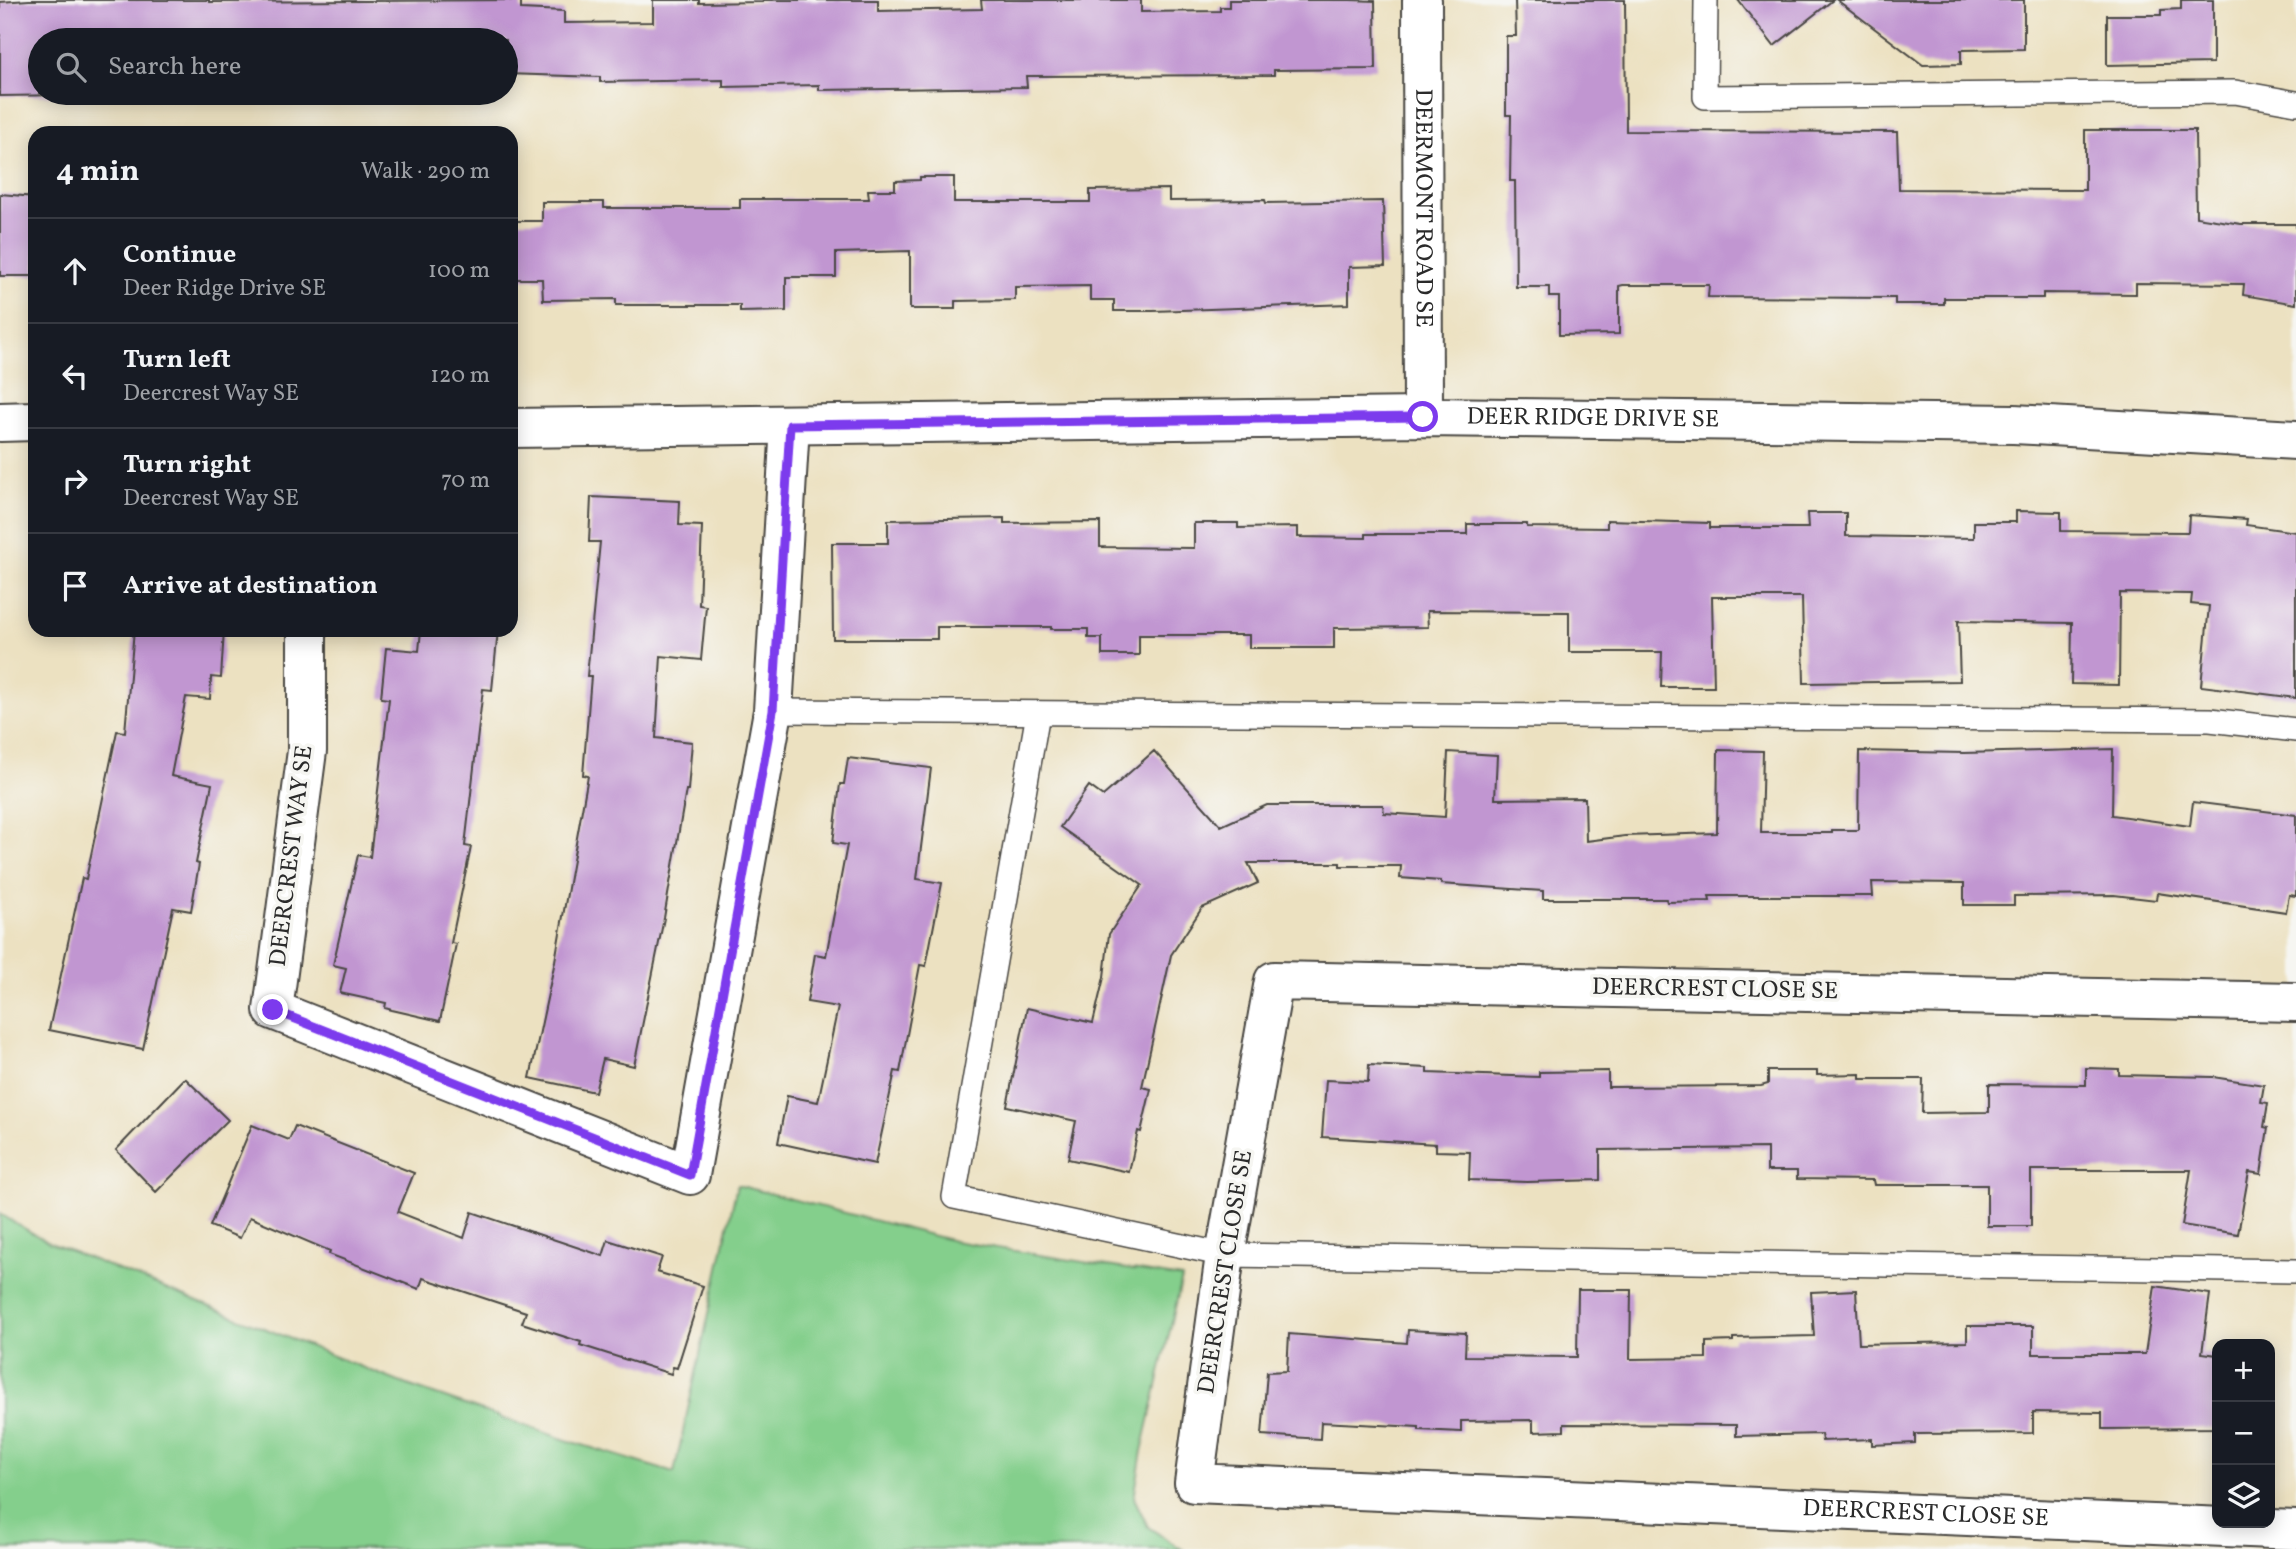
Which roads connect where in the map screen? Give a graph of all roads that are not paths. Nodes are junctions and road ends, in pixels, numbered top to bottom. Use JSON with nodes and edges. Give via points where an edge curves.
{"nodes":[{"id":1,"x":1422,"y":0,"type":"edge"},
{"id":2,"x":1706,"y":0,"type":"edge"},
{"id":3,"x":2296,"y":103,"type":"edge"},
{"id":4,"x":1423,"y":417,"type":"junction"},
{"id":5,"x":28,"y":421,"type":"edge"},
{"id":6,"x":0,"y":422,"type":"edge"},
{"id":7,"x":790,"y":425,"type":"junction"},
{"id":8,"x":518,"y":428,"type":"edge"},
{"id":9,"x":2296,"y":440,"type":"edge"},
{"id":10,"x":307,"y":637,"type":"edge"},
{"id":11,"x":773,"y":711,"type":"junction"},
{"id":12,"x":1038,"y":713,"type":"junction"},
{"id":13,"x":2296,"y":730,"type":"edge"},
{"id":14,"x":2296,"y":1002,"type":"edge"},
{"id":15,"x":1226,"y":1255,"type":"junction"},
{"id":16,"x":2296,"y":1271,"type":"edge"},
{"id":17,"x":2296,"y":1530,"type":"edge"}],
"edges":[{"from":1,"to":4,"type":"street","name":"DEERMONT ROAD SE"},
{"from":2,"to":3,"type":"lane","via":[[1705,97],[2235,92]]},
{"from":4,"to":7,"type":"street","name":"DEER RIDGE DRIVE SE"},
{"from":4,"to":9,"type":"street","name":"DEER RIDGE DRIVE SE","via":[[2014,424]]},
{"from":5,"to":6,"type":"street"},
{"from":7,"to":8,"type":"street","name":"DEER RIDGE DRIVE SE"},
{"from":7,"to":11,"type":"street","name":"DEERCREST WAY SE"},
{"from":10,"to":11,"type":"street","name":"DEERCREST WAY SE","via":[[307,751],[273,1010],[690,1175]]},
{"from":11,"to":12,"type":"lane"},
{"from":12,"to":13,"type":"lane","via":[[2210,720]]},
{"from":12,"to":15,"type":"lane","via":[[954,1197]]},
{"from":14,"to":15,"type":"street","name":"DEERCREST CLOSE SE","via":[[1274,981]]},
{"from":15,"to":16,"type":"lane"},
{"from":15,"to":17,"type":"street","name":"DEERCREST CLOSE SE","via":[[1194,1483]]}]}
